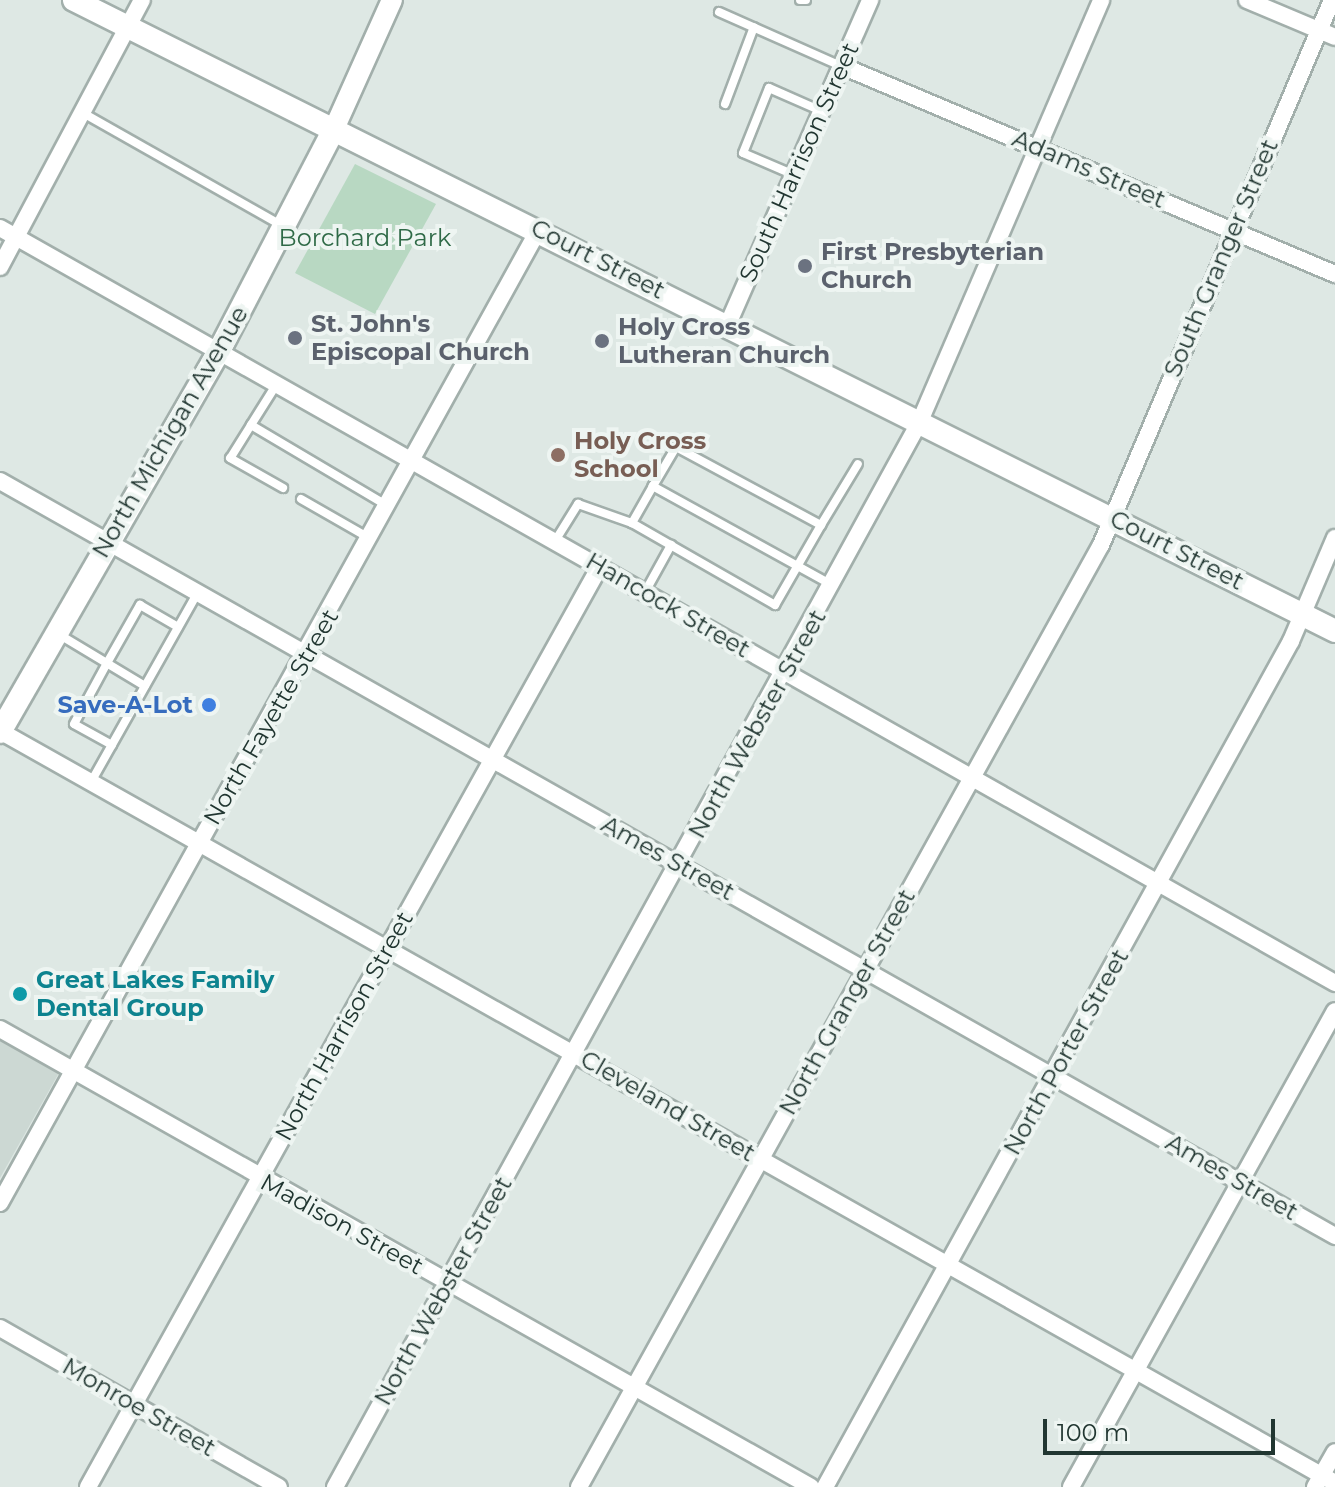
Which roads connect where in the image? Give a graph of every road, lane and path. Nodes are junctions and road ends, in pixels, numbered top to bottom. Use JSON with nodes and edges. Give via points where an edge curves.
{"nodes":[{"id":1,"x":74,"y":0,"type":"edge"},
{"id":2,"x":142,"y":0,"type":"edge"},
{"id":3,"x":392,"y":0,"type":"edge"},
{"id":4,"x":800,"y":0,"type":"edge"},
{"id":5,"x":806,"y":0,"type":"edge"},
{"id":6,"x":870,"y":0,"type":"edge"},
{"id":7,"x":1101,"y":0,"type":"edge"},
{"id":8,"x":1247,"y":0,"type":"edge"},
{"id":9,"x":1332,"y":0,"type":"edge"},
{"id":10,"x":719,"y":12,"type":"dead end"},
{"id":11,"x":754,"y":27,"type":"junction"},
{"id":12,"x":131,"y":28,"type":"junction"},
{"id":13,"x":1318,"y":30,"type":"junction"},
{"id":14,"x":1335,"y":37,"type":"edge"},
{"id":15,"x":842,"y":66,"type":"junction"},
{"id":16,"x":725,"y":104,"type":"dead end"},
{"id":17,"x":819,"y":110,"type":"junction"},
{"id":18,"x":83,"y":113,"type":"junction"},
{"id":19,"x":334,"y":129,"type":"junction"},
{"id":20,"x":1037,"y":147,"type":"junction"},
{"id":21,"x":792,"y":174,"type":"junction"},
{"id":22,"x":284,"y":226,"type":"junction"},
{"id":23,"x":0,"y":228,"type":"edge"},
{"id":24,"x":539,"y":229,"type":"junction"},
{"id":25,"x":1233,"y":230,"type":"junction"},
{"id":26,"x":17,"y":237,"type":"junction"},
{"id":27,"x":0,"y":267,"type":"edge"},
{"id":28,"x":1335,"y":274,"type":"edge"},
{"id":29,"x":728,"y":324,"type":"junction"},
{"id":30,"x":219,"y":351,"type":"junction"},
{"id":31,"x":278,"y":382,"type":"junction"},
{"id":32,"x":920,"y":421,"type":"junction"},
{"id":33,"x":251,"y":425,"type":"junction"},
{"id":34,"x":414,"y":462,"type":"junction"},
{"id":35,"x":858,"y":464,"type":"dead end"},
{"id":36,"x":0,"y":481,"type":"edge"},
{"id":37,"x":653,"y":486,"type":"junction"},
{"id":38,"x":283,"y":488,"type":"dead end"},
{"id":39,"x":301,"y":499,"type":"dead end"},
{"id":40,"x":389,"y":506,"type":"junction"},
{"id":41,"x":1110,"y":516,"type":"junction"},
{"id":42,"x":632,"y":523,"type":"junction"},
{"id":43,"x":821,"y":525,"type":"junction"},
{"id":44,"x":1335,"y":538,"type":"edge"},
{"id":45,"x":372,"y":540,"type":"junction"},
{"id":46,"x":555,"y":541,"type":"junction"},
{"id":47,"x":108,"y":542,"type":"junction"},
{"id":48,"x":671,"y":545,"type":"junction"},
{"id":49,"x":600,"y":566,"type":"junction"},
{"id":50,"x":798,"y":566,"type":"junction"},
{"id":51,"x":833,"y":586,"type":"junction"},
{"id":52,"x":198,"y":592,"type":"junction"},
{"id":53,"x":645,"y":592,"type":"junction"},
{"id":54,"x":1302,"y":615,"type":"junction"},
{"id":55,"x":178,"y":627,"type":"junction"},
{"id":56,"x":1335,"y":631,"type":"edge"},
{"id":57,"x":57,"y":633,"type":"junction"},
{"id":58,"x":307,"y":654,"type":"junction"},
{"id":59,"x":107,"y":663,"type":"junction"},
{"id":60,"x":785,"y":673,"type":"junction"},
{"id":61,"x":145,"y":686,"type":"junction"},
{"id":62,"x":0,"y":731,"type":"edge"},
{"id":63,"x":112,"y":745,"type":"junction"},
{"id":64,"x":493,"y":759,"type":"junction"},
{"id":65,"x":972,"y":777,"type":"junction"},
{"id":66,"x":91,"y":782,"type":"junction"},
{"id":67,"x":199,"y":843,"type":"junction"},
{"id":68,"x":679,"y":864,"type":"junction"},
{"id":69,"x":1159,"y":884,"type":"junction"},
{"id":70,"x":387,"y":948,"type":"junction"},
{"id":71,"x":866,"y":968,"type":"junction"},
{"id":72,"x":1335,"y":983,"type":"edge"},
{"id":73,"x":1335,"y":1011,"type":"edge"},
{"id":74,"x":0,"y":1029,"type":"edge"},
{"id":75,"x":573,"y":1051,"type":"junction"},
{"id":76,"x":74,"y":1072,"type":"junction"},
{"id":77,"x":1052,"y":1076,"type":"junction"},
{"id":78,"x":760,"y":1159,"type":"junction"},
{"id":79,"x":261,"y":1178,"type":"junction"},
{"id":80,"x":1239,"y":1182,"type":"junction"},
{"id":81,"x":0,"y":1203,"type":"edge"},
{"id":82,"x":1335,"y":1236,"type":"edge"},
{"id":83,"x":948,"y":1266,"type":"junction"},
{"id":84,"x":447,"y":1283,"type":"junction"},
{"id":85,"x":0,"y":1328,"type":"edge"},
{"id":86,"x":1134,"y":1373,"type":"junction"},
{"id":87,"x":634,"y":1387,"type":"junction"},
{"id":88,"x":135,"y":1404,"type":"junction"},
{"id":89,"x":1335,"y":1452,"type":"edge"},
{"id":90,"x":1324,"y":1482,"type":"edge"},
{"id":91,"x":88,"y":1487,"type":"edge"},
{"id":92,"x":279,"y":1487,"type":"edge"},
{"id":93,"x":335,"y":1487,"type":"edge"},
{"id":94,"x":579,"y":1487,"type":"edge"},
{"id":95,"x":811,"y":1487,"type":"edge"},
{"id":96,"x":825,"y":1487,"type":"edge"},
{"id":97,"x":1071,"y":1487,"type":"edge"}],
"edges":[{"from":1,"to":12,"type":"main road","name":"Court Street"},
{"from":2,"to":12,"type":"street"},
{"from":3,"to":19,"type":"street"},
{"from":4,"to":5,"type":"lane"},
{"from":6,"to":15,"type":"street","name":"South Harrison Street"},
{"from":7,"to":20,"type":"street","name":"North Webster Street"},
{"from":8,"to":13,"type":"street"},
{"from":9,"to":13,"type":"street","name":"South Granger Street"},
{"from":10,"to":11,"type":"lane"},
{"from":11,"to":15,"type":"lane"},
{"from":11,"to":16,"type":"lane"},
{"from":12,"to":18,"type":"street"},
{"from":12,"to":19,"type":"main road","name":"Court Street"},
{"from":13,"to":14,"type":"street"},
{"from":13,"to":25,"type":"street","name":"South Granger Street"},
{"from":15,"to":17,"type":"street","name":"South Harrison Street"},
{"from":15,"to":20,"type":"street","name":"Adams Street"},
{"from":17,"to":21,"type":"street","name":"South Harrison Street"},
{"from":17,"to":21,"type":"lane","via":[[769,88],[743,153]]},
{"from":18,"to":22,"type":"lane"},
{"from":18,"to":26,"type":"street"},
{"from":19,"to":22,"type":"main road","name":"North Michigan Avenue"},
{"from":19,"to":24,"type":"main road","name":"Court Street"},
{"from":20,"to":25,"type":"street","name":"Adams Street"},
{"from":20,"to":32,"type":"street","name":"North Webster Street"},
{"from":21,"to":29,"type":"street","name":"South Harrison Street"},
{"from":22,"to":30,"type":"main road","name":"North Michigan Avenue"},
{"from":23,"to":26,"type":"street","name":"Hancock Street"},
{"from":24,"to":29,"type":"main road","name":"Court Street"},
{"from":24,"to":34,"type":"street","name":"North Fayette Street"},
{"from":25,"to":28,"type":"street","name":"Adams Street"},
{"from":25,"to":41,"type":"street","name":"South Granger Street"},
{"from":26,"to":27,"type":"street"},
{"from":26,"to":30,"type":"street","name":"Hancock Street"},
{"from":29,"to":32,"type":"main road","name":"Court Street"},
{"from":30,"to":31,"type":"street","name":"Hancock Street"},
{"from":30,"to":47,"type":"main road","name":"North Michigan Avenue"},
{"from":31,"to":33,"type":"lane"},
{"from":31,"to":34,"type":"street","name":"Hancock Street"},
{"from":32,"to":41,"type":"main road","name":"Court Street"},
{"from":32,"to":51,"type":"street","name":"North Webster Street"},
{"from":33,"to":38,"type":"lane","via":[[230,458]]},
{"from":33,"to":40,"type":"lane"},
{"from":34,"to":40,"type":"street","name":"North Fayette Street"},
{"from":34,"to":46,"type":"street","name":"Hancock Street"},
{"from":35,"to":43,"type":"lane"},
{"from":36,"to":47,"type":"street","name":"Ames Street"},
{"from":37,"to":42,"type":"lane"},
{"from":37,"to":43,"type":"lane","via":[[676,447]]},
{"from":37,"to":50,"type":"lane"},
{"from":39,"to":45,"type":"lane"},
{"from":40,"to":45,"type":"street","name":"North Fayette Street"},
{"from":41,"to":54,"type":"main road","name":"Court Street"},
{"from":41,"to":65,"type":"street","name":"North Granger Street"},
{"from":42,"to":46,"type":"lane","via":[[578,504]]},
{"from":42,"to":48,"type":"lane"},
{"from":43,"to":50,"type":"lane"},
{"from":44,"to":54,"type":"street","name":"North Porter Street"},
{"from":45,"to":58,"type":"street","name":"North Fayette Street"},
{"from":46,"to":49,"type":"street","name":"Hancock Street"},
{"from":47,"to":52,"type":"street","name":"Ames Street"},
{"from":47,"to":57,"type":"main road","name":"North Michigan Avenue"},
{"from":48,"to":50,"type":"lane","via":[[775,605]]},
{"from":48,"to":53,"type":"lane"},
{"from":49,"to":53,"type":"street","name":"Hancock Street"},
{"from":49,"to":64,"type":"street","name":"North Harrison Street"},
{"from":50,"to":51,"type":"lane"},
{"from":51,"to":60,"type":"street","name":"North Webster Street"},
{"from":52,"to":55,"type":"lane"},
{"from":52,"to":58,"type":"street","name":"Ames Street"},
{"from":53,"to":60,"type":"street","name":"Hancock Street"},
{"from":54,"to":56,"type":"main road","name":"Court Street"},
{"from":54,"to":69,"type":"street","name":"North Porter Street"},
{"from":55,"to":59,"type":"lane","via":[[140,605]]},
{"from":55,"to":61,"type":"lane"},
{"from":57,"to":59,"type":"lane"},
{"from":57,"to":62,"type":"main road","name":"North Michigan Avenue"},
{"from":58,"to":64,"type":"street","name":"Ames Street"},
{"from":58,"to":67,"type":"street","name":"North Fayette Street"},
{"from":59,"to":61,"type":"lane"},
{"from":59,"to":63,"type":"lane","via":[[74,724]]},
{"from":60,"to":65,"type":"street","name":"Hancock Street"},
{"from":60,"to":68,"type":"street","name":"North Webster Street"},
{"from":61,"to":63,"type":"lane"},
{"from":62,"to":66,"type":"street","name":"Cleveland Street"},
{"from":63,"to":66,"type":"lane"},
{"from":64,"to":68,"type":"street","name":"Ames Street"},
{"from":64,"to":70,"type":"street","name":"North Harrison Street"},
{"from":65,"to":69,"type":"street","name":"Hancock Street"},
{"from":65,"to":71,"type":"street","name":"North Granger Street"},
{"from":66,"to":67,"type":"street","name":"Cleveland Street"},
{"from":67,"to":70,"type":"street","name":"Cleveland Street"},
{"from":67,"to":76,"type":"street","name":"North Fayette Street"},
{"from":68,"to":71,"type":"street","name":"Ames Street"},
{"from":68,"to":75,"type":"street","name":"North Webster Street"},
{"from":69,"to":72,"type":"street","name":"Hancock Street"},
{"from":69,"to":77,"type":"street","name":"North Porter Street"},
{"from":70,"to":75,"type":"street","name":"Cleveland Street"},
{"from":70,"to":79,"type":"street","name":"North Harrison Street"},
{"from":71,"to":77,"type":"street","name":"Ames Street"},
{"from":71,"to":78,"type":"street","name":"North Granger Street"},
{"from":73,"to":80,"type":"street"},
{"from":74,"to":76,"type":"street","name":"Madison Street"},
{"from":75,"to":78,"type":"street","name":"Cleveland Street"},
{"from":75,"to":84,"type":"street","name":"North Webster Street"},
{"from":76,"to":79,"type":"street","name":"Madison Street"},
{"from":76,"to":81,"type":"street","name":"North Fayette Street"},
{"from":77,"to":80,"type":"street","name":"Ames Street"},
{"from":77,"to":83,"type":"street","name":"North Porter Street"},
{"from":78,"to":83,"type":"street","name":"Cleveland Street"},
{"from":78,"to":87,"type":"street","name":"North Granger Street"},
{"from":79,"to":84,"type":"street","name":"Madison Street"},
{"from":79,"to":88,"type":"street","name":"North Harrison Street"},
{"from":80,"to":82,"type":"street","name":"Ames Street"},
{"from":80,"to":86,"type":"street"},
{"from":83,"to":86,"type":"street","name":"Cleveland Street"},
{"from":83,"to":96,"type":"street","name":"North Porter Street"},
{"from":84,"to":87,"type":"street","name":"Madison Street"},
{"from":84,"to":93,"type":"street","name":"North Webster Street"},
{"from":85,"to":88,"type":"street","name":"Monroe Street"},
{"from":86,"to":90,"type":"street","name":"Cleveland Street"},
{"from":86,"to":97,"type":"street"},
{"from":87,"to":94,"type":"street","name":"North Granger Street"},
{"from":87,"to":95,"type":"street","name":"Madison Street"},
{"from":88,"to":91,"type":"street","name":"North Harrison Street"},
{"from":88,"to":92,"type":"street","name":"Monroe Street"},
{"from":89,"to":90,"type":"street"}]}
